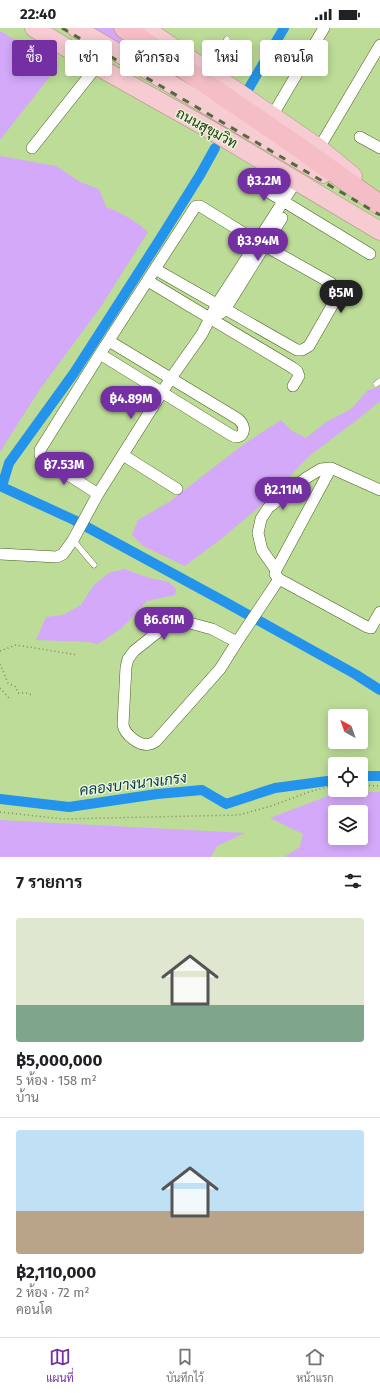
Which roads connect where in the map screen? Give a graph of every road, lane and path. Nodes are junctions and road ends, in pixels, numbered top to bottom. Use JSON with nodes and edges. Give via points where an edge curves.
{"nodes":[{"id":1,"x":34,"y":28,"type":"edge"},
{"id":2,"x":76,"y":28,"type":"edge"},
{"id":3,"x":124,"y":28,"type":"edge"},
{"id":4,"x":145,"y":28,"type":"edge"},
{"id":5,"x":286,"y":28,"type":"edge"},
{"id":6,"x":324,"y":28,"type":"edge"},
{"id":7,"x":380,"y":44,"type":"edge"},
{"id":8,"x":65,"y":47,"type":"edge"},
{"id":9,"x":202,"y":67,"type":"edge"},
{"id":10,"x":112,"y":74,"type":"edge"},
{"id":11,"x":89,"y":76,"type":"edge"},
{"id":12,"x":215,"y":76,"type":"edge"},
{"id":13,"x":244,"y":97,"type":"junction"},
{"id":14,"x":272,"y":116,"type":"junction"},
{"id":15,"x":360,"y":136,"type":"dead end"},
{"id":16,"x":32,"y":148,"type":"dead end"},
{"id":17,"x":319,"y":148,"type":"junction"},
{"id":18,"x":380,"y":148,"type":"edge"},
{"id":19,"x":300,"y":182,"type":"junction"},
{"id":20,"x":255,"y":184,"type":"dead end"},
{"id":21,"x":380,"y":200,"type":"edge"},
{"id":22,"x":287,"y":203,"type":"junction"},
{"id":23,"x":380,"y":207,"type":"edge"},
{"id":24,"x":380,"y":231,"type":"edge"},
{"id":25,"x":261,"y":244,"type":"junction"},
{"id":26,"x":370,"y":254,"type":"dead end"},
{"id":27,"x":155,"y":269,"type":"junction"},
{"id":28,"x":148,"y":280,"type":"junction"},
{"id":29,"x":222,"y":306,"type":"junction"},
{"id":30,"x":213,"y":319,"type":"junction"},
{"id":31,"x":108,"y":341,"type":"junction"},
{"id":32,"x":100,"y":354,"type":"junction"},
{"id":33,"x":172,"y":378,"type":"junction"},
{"id":34,"x":293,"y":386,"type":"dead end"},
{"id":35,"x":163,"y":393,"type":"junction"},
{"id":36,"x":123,"y":455,"type":"junction"},
{"id":37,"x":331,"y":468,"type":"junction"},
{"id":38,"x":177,"y":489,"type":"dead end"},
{"id":39,"x":380,"y":490,"type":"edge"},
{"id":40,"x":98,"y":494,"type":"junction"},
{"id":41,"x":75,"y":536,"type":"junction"},
{"id":42,"x":0,"y":554,"type":"edge"},
{"id":43,"x":94,"y":566,"type":"dead end"},
{"id":44,"x":277,"y":574,"type":"junction"},
{"id":45,"x":380,"y":612,"type":"edge"},
{"id":46,"x":237,"y":642,"type":"junction"},
{"id":47,"x":0,"y":651,"type":"edge"},
{"id":48,"x":78,"y":655,"type":"dead end"},
{"id":49,"x":0,"y":664,"type":"edge"},
{"id":50,"x":0,"y":688,"type":"edge"},
{"id":51,"x":32,"y":695,"type":"dead end"},
{"id":52,"x":9,"y":698,"type":"dead end"},
{"id":53,"x":368,"y":785,"type":"edge"},
{"id":54,"x":380,"y":786,"type":"edge"},
{"id":55,"x":328,"y":787,"type":"edge"},
{"id":56,"x":0,"y":812,"type":"edge"}],
"edges":[{"from":1,"to":8,"type":"highway","name":"ถนนสุขุมวิท"},
{"from":2,"to":23,"type":"highway","name":"ถนนสุขุมวิท"},
{"from":3,"to":23,"type":"highway","via":[[287,139]]},
{"from":4,"to":9,"type":"highway"},
{"from":5,"to":13,"type":"path"},
{"from":6,"to":14,"type":"street"},
{"from":7,"to":17,"type":"street"},
{"from":10,"to":19,"type":"highway","name":"ถนนสุขุมวิท"},
{"from":11,"to":16,"type":"street"},
{"from":12,"to":13,"type":"highway"},
{"from":13,"to":14,"type":"highway"},
{"from":14,"to":17,"type":"highway"},
{"from":15,"to":18,"type":"street"},
{"from":17,"to":21,"type":"highway"},
{"from":19,"to":22,"type":"street"},
{"from":19,"to":24,"type":"highway","name":"ถนนสุขุมวิท"},
{"from":20,"to":22,"type":"street"},
{"from":22,"to":25,"type":"street"},
{"from":22,"to":26,"type":"street"},
{"from":25,"to":27,"type":"street","via":[[197,206]]},
{"from":25,"to":29,"type":"street"},
{"from":25,"to":29,"type":"street","via":[[331,283],[337,290],[337,297],[309,346],[297,350]]},
{"from":27,"to":28,"type":"street"},
{"from":27,"to":29,"type":"street"},
{"from":28,"to":30,"type":"street"},
{"from":28,"to":31,"type":"street"},
{"from":29,"to":30,"type":"street"},
{"from":30,"to":33,"type":"street"},
{"from":30,"to":34,"type":"street","via":[[297,371],[298,376]]},
{"from":31,"to":32,"type":"street"},
{"from":31,"to":33,"type":"street"},
{"from":32,"to":35,"type":"street"},
{"from":32,"to":40,"type":"street","via":[[40,450],[42,458]]},
{"from":33,"to":35,"type":"street"},
{"from":33,"to":35,"type":"street","via":[[238,419],[243,423],[242,434],[234,437]]},
{"from":35,"to":36,"type":"street"},
{"from":36,"to":38,"type":"street"},
{"from":36,"to":40,"type":"street"},
{"from":37,"to":39,"type":"street"},
{"from":37,"to":44,"type":"street"},
{"from":37,"to":44,"type":"street","via":[[306,478],[268,508],[261,519],[258,533],[262,550]]},
{"from":40,"to":41,"type":"street"},
{"from":41,"to":42,"type":"street","via":[[63,554],[57,557]]},
{"from":41,"to":43,"type":"lane"},
{"from":44,"to":45,"type":"street","via":[[367,627],[371,628]]},
{"from":44,"to":46,"type":"street","via":[[257,613]]},
{"from":46,"to":46,"type":"street","via":[[220,669],[156,741],[150,744],[137,742],[124,730],[126,667],[134,651],[146,641],[163,628],[179,621],[212,629]]},
{"from":47,"to":48,"type":"path","via":[[16,645]]},
{"from":49,"to":51,"type":"path","via":[[8,684],[16,687],[18,693]]},
{"from":50,"to":52,"type":"path"},
{"from":53,"to":54,"type":"path"},
{"from":55,"to":56,"type":"path","via":[[239,815],[63,819]]}]}
